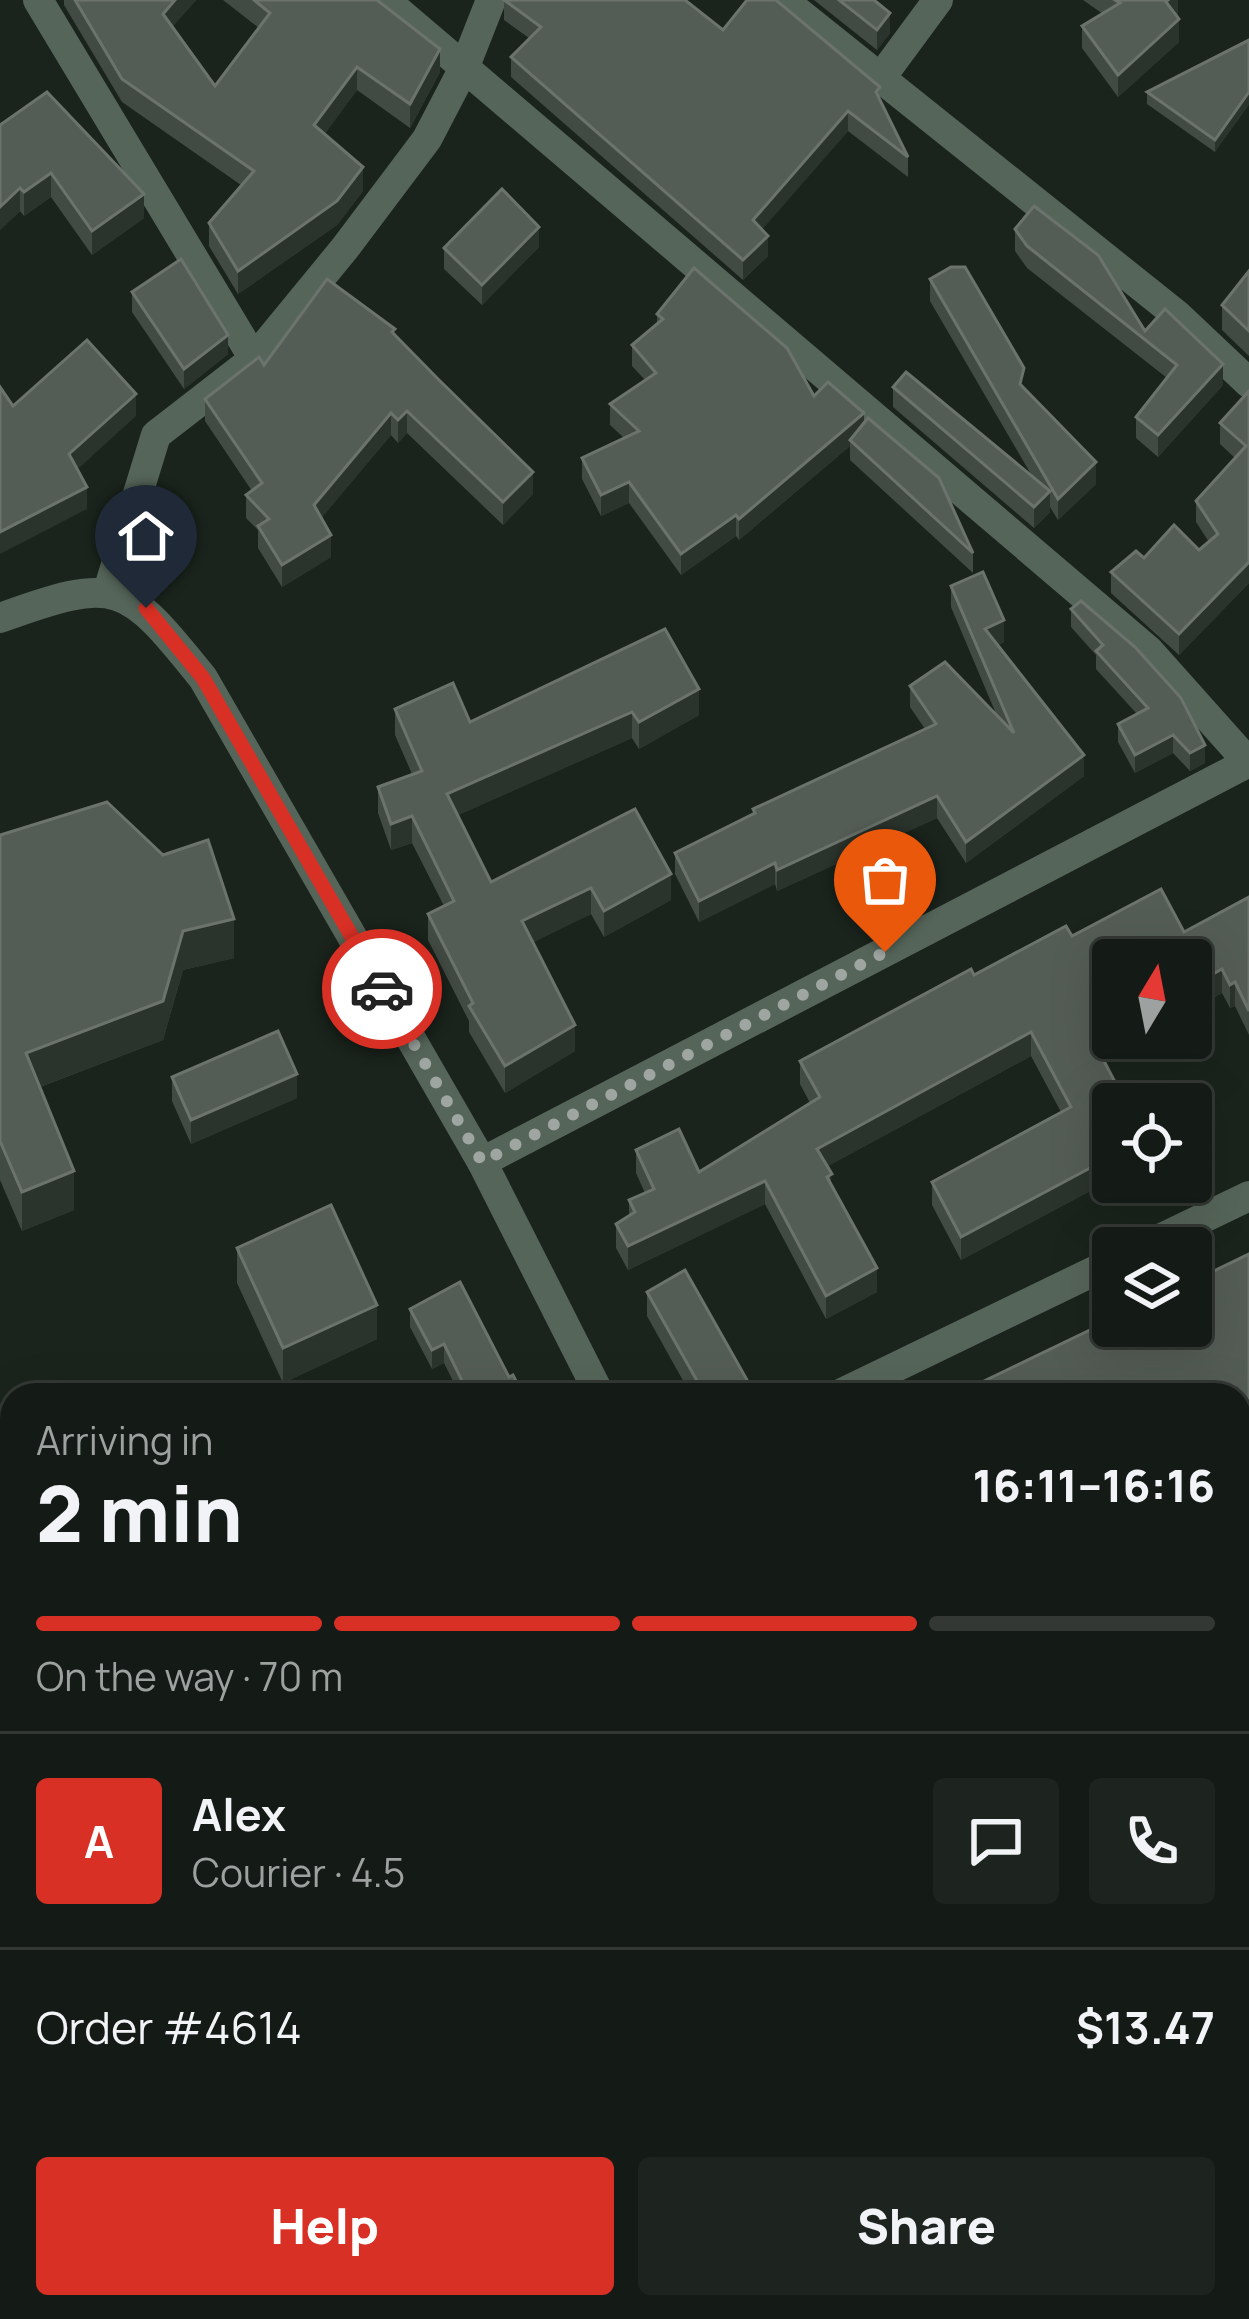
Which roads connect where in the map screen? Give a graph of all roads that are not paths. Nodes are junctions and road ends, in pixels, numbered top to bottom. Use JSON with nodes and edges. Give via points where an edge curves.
{"nodes":[{"id":1,"x":38,"y":0,"type":"edge"},
{"id":2,"x":385,"y":0,"type":"edge"},
{"id":3,"x":490,"y":0,"type":"edge"},
{"id":4,"x":783,"y":0,"type":"edge"},
{"id":5,"x":938,"y":0,"type":"edge"},
{"id":6,"x":465,"y":66,"type":"junction"},
{"id":7,"x":882,"y":76,"type":"junction"},
{"id":8,"x":254,"y":359,"type":"junction"},
{"id":9,"x":1249,"y":382,"type":"edge"},
{"id":10,"x":108,"y":591,"type":"junction"},
{"id":11,"x":0,"y":619,"type":"edge"},
{"id":12,"x":1249,"y":762,"type":"edge"},
{"id":13,"x":482,"y":1162,"type":"junction"},
{"id":14,"x":1249,"y":1196,"type":"edge"},
{"id":15,"x":1185,"y":1227,"type":"edge"},
{"id":16,"x":1092,"y":1272,"type":"edge"},
{"id":17,"x":594,"y":1383,"type":"edge"},
{"id":18,"x":863,"y":1383,"type":"edge"}],
"edges":[{"from":1,"to":8,"type":"street"},
{"from":2,"to":6,"type":"street"},
{"from":3,"to":6,"type":"street"},
{"from":4,"to":7,"type":"street"},
{"from":5,"to":7,"type":"street"},
{"from":6,"to":8,"type":"street","via":[[427,139]]},
{"from":6,"to":12,"type":"street","via":[[1149,651]]},
{"from":7,"to":9,"type":"street"},
{"from":8,"to":10,"type":"street","via":[[157,435]]},
{"from":10,"to":11,"type":"street","via":[[68,594]]},
{"from":10,"to":13,"type":"street","via":[[146,608],[203,678]]},
{"from":12,"to":13,"type":"street"},
{"from":13,"to":17,"type":"street"},
{"from":14,"to":15,"type":"street"},
{"from":16,"to":18,"type":"street"}]}
